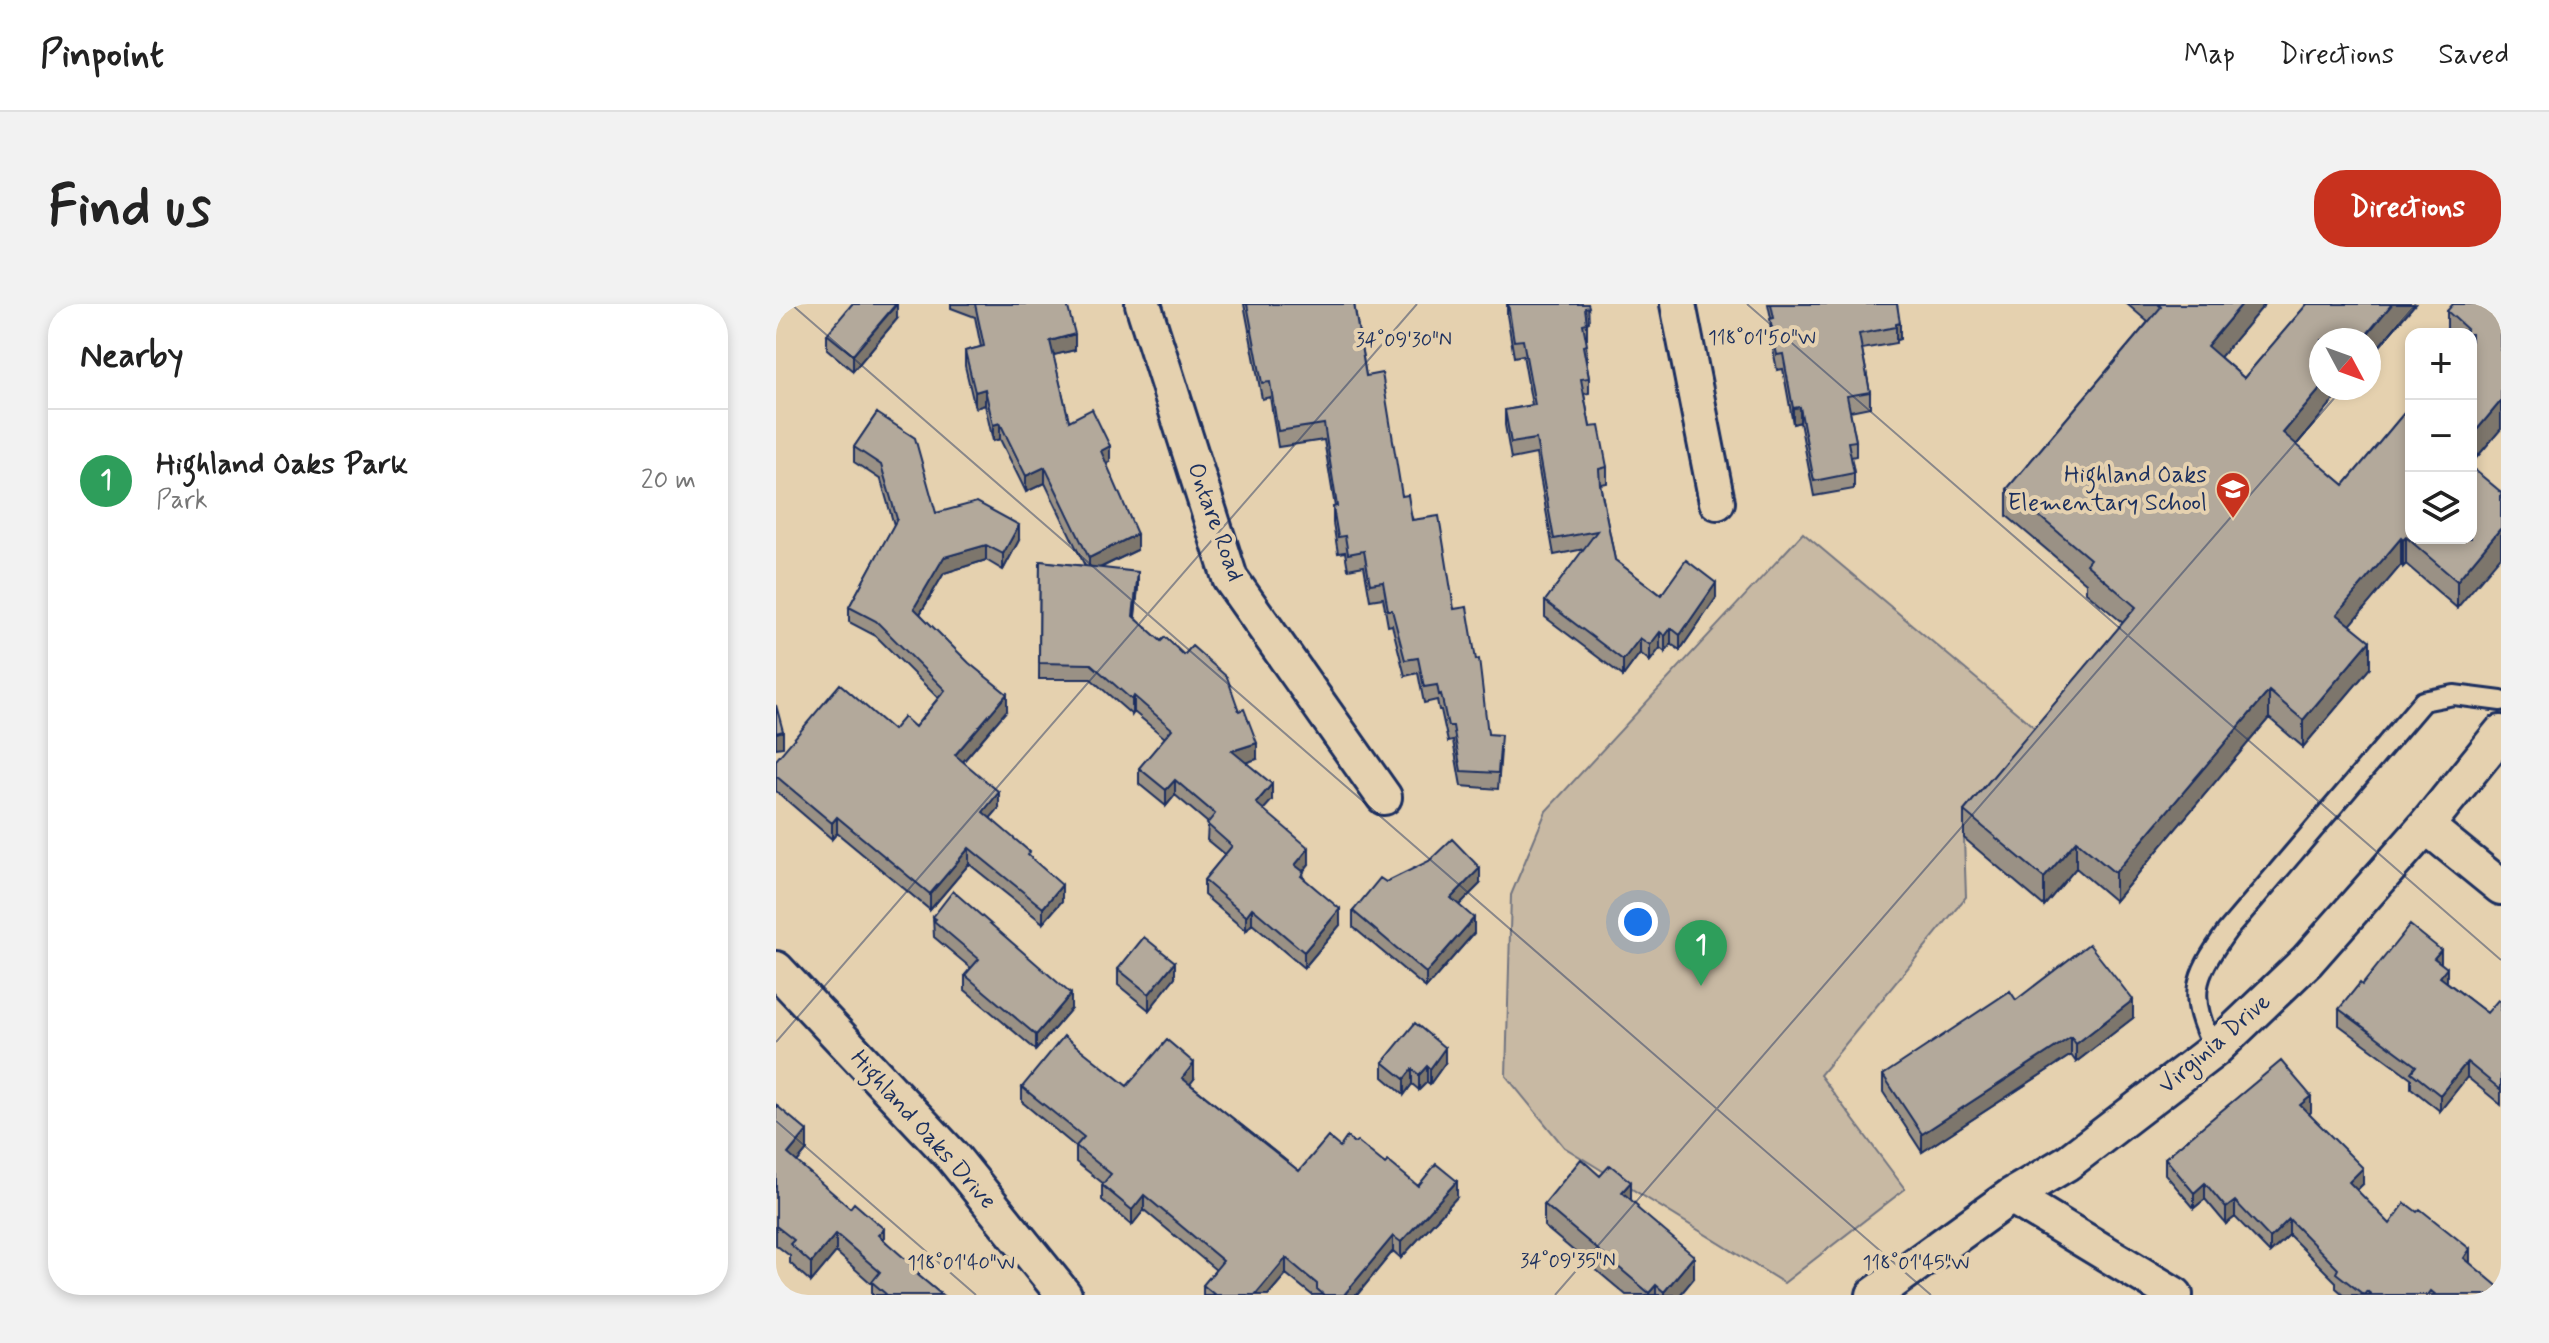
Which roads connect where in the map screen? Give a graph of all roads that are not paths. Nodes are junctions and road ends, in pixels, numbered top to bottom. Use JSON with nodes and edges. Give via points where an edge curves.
{"nodes":[{"id":1,"x":1143,"y":304,"type":"edge"},
{"id":2,"x":1678,"y":304,"type":"edge"},
{"id":3,"x":1717,"y":502,"type":"dead end"},
{"id":4,"x":2501,"y":701,"type":"edge"},
{"id":5,"x":2501,"y":733,"type":"edge"},
{"id":6,"x":1384,"y":797,"type":"dead end"},
{"id":7,"x":2426,"y":826,"type":"junction"},
{"id":8,"x":2501,"y":887,"type":"edge"},
{"id":9,"x":776,"y":969,"type":"edge"},
{"id":10,"x":2214,"y":1050,"type":"junction"},
{"id":11,"x":2011,"y":1196,"type":"junction"},
{"id":12,"x":1064,"y":1295,"type":"edge"},
{"id":13,"x":1874,"y":1295,"type":"edge"},
{"id":14,"x":2175,"y":1295,"type":"edge"}],
"edges":[{"from":1,"to":6,"type":"street","name":"Ontare Road","via":[[1230,578]]},
{"from":2,"to":3,"type":"street"},
{"from":4,"to":10,"type":"lane","via":[[2454,695],[2423,701],[2227,931],[2196,986],[2199,1018]]},
{"from":5,"to":7,"type":"street","name":"Virginia Drive"},
{"from":7,"to":8,"type":"street"},
{"from":7,"to":10,"type":"street","name":"Virginia Drive","via":[[2307,961]]},
{"from":9,"to":12,"type":"street","name":"Highland Oaks Drive","via":[[952,1156]]},
{"from":10,"to":11,"type":"street","name":"Virginia Drive","via":[[2067,1163]]},
{"from":11,"to":13,"type":"street","name":"Virginia Drive"},
{"from":11,"to":14,"type":"street"}]}
